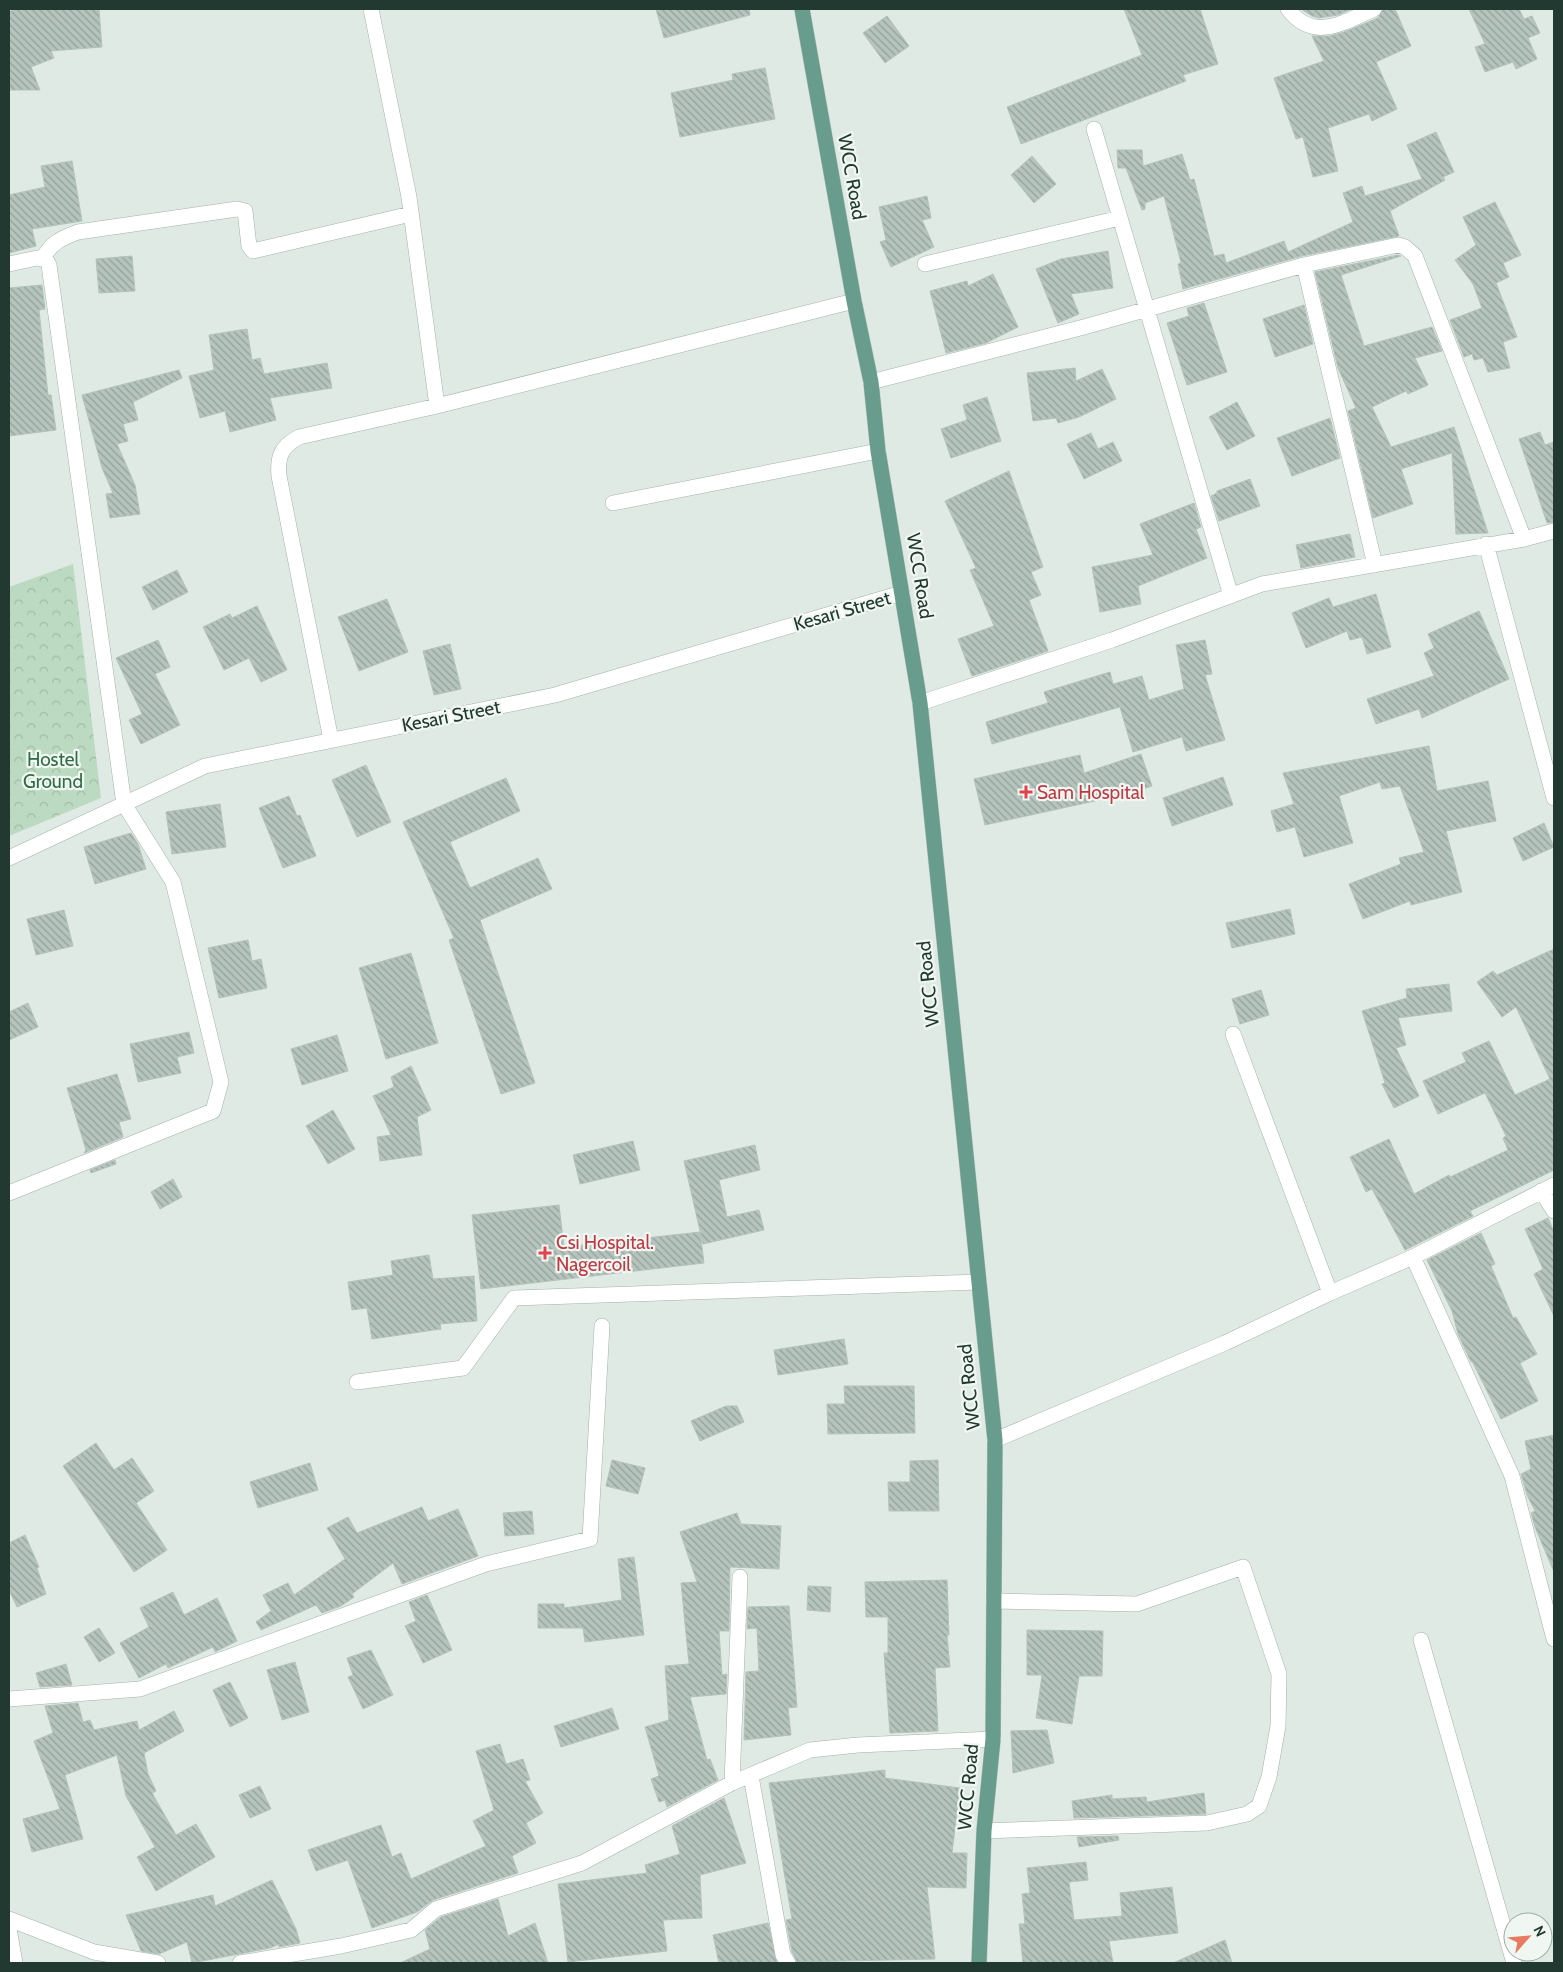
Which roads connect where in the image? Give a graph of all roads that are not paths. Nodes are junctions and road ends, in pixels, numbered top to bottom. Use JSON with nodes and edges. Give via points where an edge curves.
{"nodes":[{"id":1,"x":371,"y":9,"type":"edge"},
{"id":2,"x":802,"y":9,"type":"edge"},
{"id":3,"x":1288,"y":9,"type":"edge"},
{"id":4,"x":1374,"y":9,"type":"edge"},
{"id":5,"x":1094,"y":129,"type":"dead end"},
{"id":6,"x":411,"y":214,"type":"junction"},
{"id":7,"x":1120,"y":218,"type":"junction"},
{"id":8,"x":43,"y":259,"type":"junction"},
{"id":9,"x":9,"y":264,"type":"edge"},
{"id":10,"x":925,"y":264,"type":"dead end"},
{"id":11,"x":1304,"y":265,"type":"junction"},
{"id":12,"x":854,"y":301,"type":"junction"},
{"id":13,"x":1146,"y":309,"type":"junction"},
{"id":14,"x":871,"y":382,"type":"junction"},
{"id":15,"x":437,"y":406,"type":"junction"},
{"id":16,"x":878,"y":451,"type":"junction"},
{"id":17,"x":613,"y":502,"type":"dead end"},
{"id":18,"x":1554,"y":531,"type":"edge"},
{"id":19,"x":1524,"y":539,"type":"junction"},
{"id":20,"x":1486,"y":544,"type":"junction"},
{"id":21,"x":1376,"y":565,"type":"junction"},
{"id":22,"x":902,"y":593,"type":"junction"},
{"id":23,"x":1231,"y":596,"type":"junction"},
{"id":24,"x":920,"y":704,"type":"junction"},
{"id":25,"x":331,"y":740,"type":"junction"},
{"id":26,"x":1554,"y":798,"type":"edge"},
{"id":27,"x":124,"y":804,"type":"junction"},
{"id":28,"x":9,"y":858,"type":"edge"},
{"id":29,"x":1233,"y":1034,"type":"dead end"},
{"id":30,"x":1548,"y":1188,"type":"edge"},
{"id":31,"x":9,"y":1193,"type":"edge"},
{"id":32,"x":1554,"y":1211,"type":"edge"},
{"id":33,"x":1413,"y":1257,"type":"junction"},
{"id":34,"x":979,"y":1282,"type":"junction"},
{"id":35,"x":1330,"y":1293,"type":"junction"},
{"id":36,"x":602,"y":1326,"type":"dead end"},
{"id":37,"x":357,"y":1382,"type":"dead end"},
{"id":38,"x":995,"y":1440,"type":"junction"},
{"id":39,"x":740,"y":1577,"type":"dead end"},
{"id":40,"x":994,"y":1601,"type":"junction"},
{"id":41,"x":1421,"y":1640,"type":"dead end"},
{"id":42,"x":1554,"y":1640,"type":"edge"},
{"id":43,"x":9,"y":1698,"type":"edge"},
{"id":44,"x":993,"y":1739,"type":"junction"},
{"id":45,"x":751,"y":1776,"type":"junction"},
{"id":46,"x":732,"y":1783,"type":"junction"},
{"id":47,"x":984,"y":1831,"type":"junction"},
{"id":48,"x":9,"y":1919,"type":"edge"},
{"id":49,"x":9,"y":1929,"type":"edge"},
{"id":50,"x":15,"y":1963,"type":"edge"},
{"id":51,"x":158,"y":1963,"type":"edge"},
{"id":52,"x":240,"y":1963,"type":"edge"},
{"id":53,"x":788,"y":1963,"type":"edge"},
{"id":54,"x":979,"y":1963,"type":"edge"},
{"id":55,"x":1514,"y":1963,"type":"edge"}],
"edges":[{"from":1,"to":6,"type":"street"},
{"from":2,"to":12,"type":"main road","name":"WCC Road"},
{"from":3,"to":4,"type":"street","via":[[1295,18],[1314,27],[1330,28]]},
{"from":5,"to":7,"type":"street"},
{"from":6,"to":8,"type":"street","via":[[253,251],[249,246],[245,211],[237,209],[78,232],[60,239]]},
{"from":6,"to":15,"type":"street"},
{"from":7,"to":10,"type":"street"},
{"from":7,"to":13,"type":"street"},
{"from":8,"to":9,"type":"street"},
{"from":8,"to":27,"type":"street","via":[[50,265]]},
{"from":11,"to":13,"type":"street"},
{"from":11,"to":19,"type":"street","via":[[1398,245],[1415,256]]},
{"from":11,"to":21,"type":"street"},
{"from":12,"to":14,"type":"main road","name":"WCC Road"},
{"from":12,"to":15,"type":"street"},
{"from":13,"to":14,"type":"street"},
{"from":13,"to":23,"type":"street"},
{"from":14,"to":16,"type":"main road","name":"WCC Road"},
{"from":15,"to":25,"type":"street","via":[[299,436],[286,444],[281,452],[279,476]]},
{"from":16,"to":17,"type":"street"},
{"from":16,"to":22,"type":"main road","name":"WCC Road"},
{"from":18,"to":19,"type":"street"},
{"from":19,"to":20,"type":"street"},
{"from":20,"to":21,"type":"street"},
{"from":20,"to":26,"type":"street"},
{"from":21,"to":23,"type":"street","via":[[1262,584]]},
{"from":22,"to":24,"type":"main road","name":"WCC Road"},
{"from":22,"to":25,"type":"street","name":"Kesari Street","via":[[555,695]]},
{"from":23,"to":24,"type":"street","via":[[1112,640]]},
{"from":24,"to":34,"type":"main road","name":"WCC Road"},
{"from":25,"to":27,"type":"street","name":"Kesari Street","via":[[205,766]]},
{"from":27,"to":28,"type":"street","name":"Kesari Street"},
{"from":27,"to":31,"type":"street","via":[[173,882],[221,1082],[213,1111]]},
{"from":29,"to":35,"type":"street"},
{"from":30,"to":32,"type":"street"},
{"from":30,"to":33,"type":"street"},
{"from":33,"to":35,"type":"street"},
{"from":33,"to":42,"type":"street","via":[[1512,1476]]},
{"from":34,"to":37,"type":"street","via":[[514,1298],[463,1368]]},
{"from":34,"to":38,"type":"main road","name":"WCC Road"},
{"from":35,"to":38,"type":"street","via":[[1225,1343]]},
{"from":36,"to":43,"type":"street","via":[[590,1539],[486,1564],[140,1689]]},
{"from":38,"to":40,"type":"main road","name":"WCC Road"},
{"from":39,"to":46,"type":"street"},
{"from":40,"to":44,"type":"main road","name":"WCC Road"},
{"from":40,"to":47,"type":"street","via":[[1138,1604],[1243,1567],[1279,1674],[1278,1726],[1270,1777],[1259,1806],[1247,1814],[1207,1823]]},
{"from":41,"to":55,"type":"street"},
{"from":44,"to":45,"type":"street","via":[[810,1750]]},
{"from":44,"to":47,"type":"main road","name":"WCC Road"},
{"from":45,"to":46,"type":"street"},
{"from":45,"to":53,"type":"street","via":[[783,1955]]},
{"from":46,"to":52,"type":"street","via":[[582,1863],[436,1909],[411,1930]]},
{"from":47,"to":54,"type":"main road","name":"WCC Road"},
{"from":48,"to":51,"type":"street","via":[[94,1952]]},
{"from":49,"to":50,"type":"street"}]}
